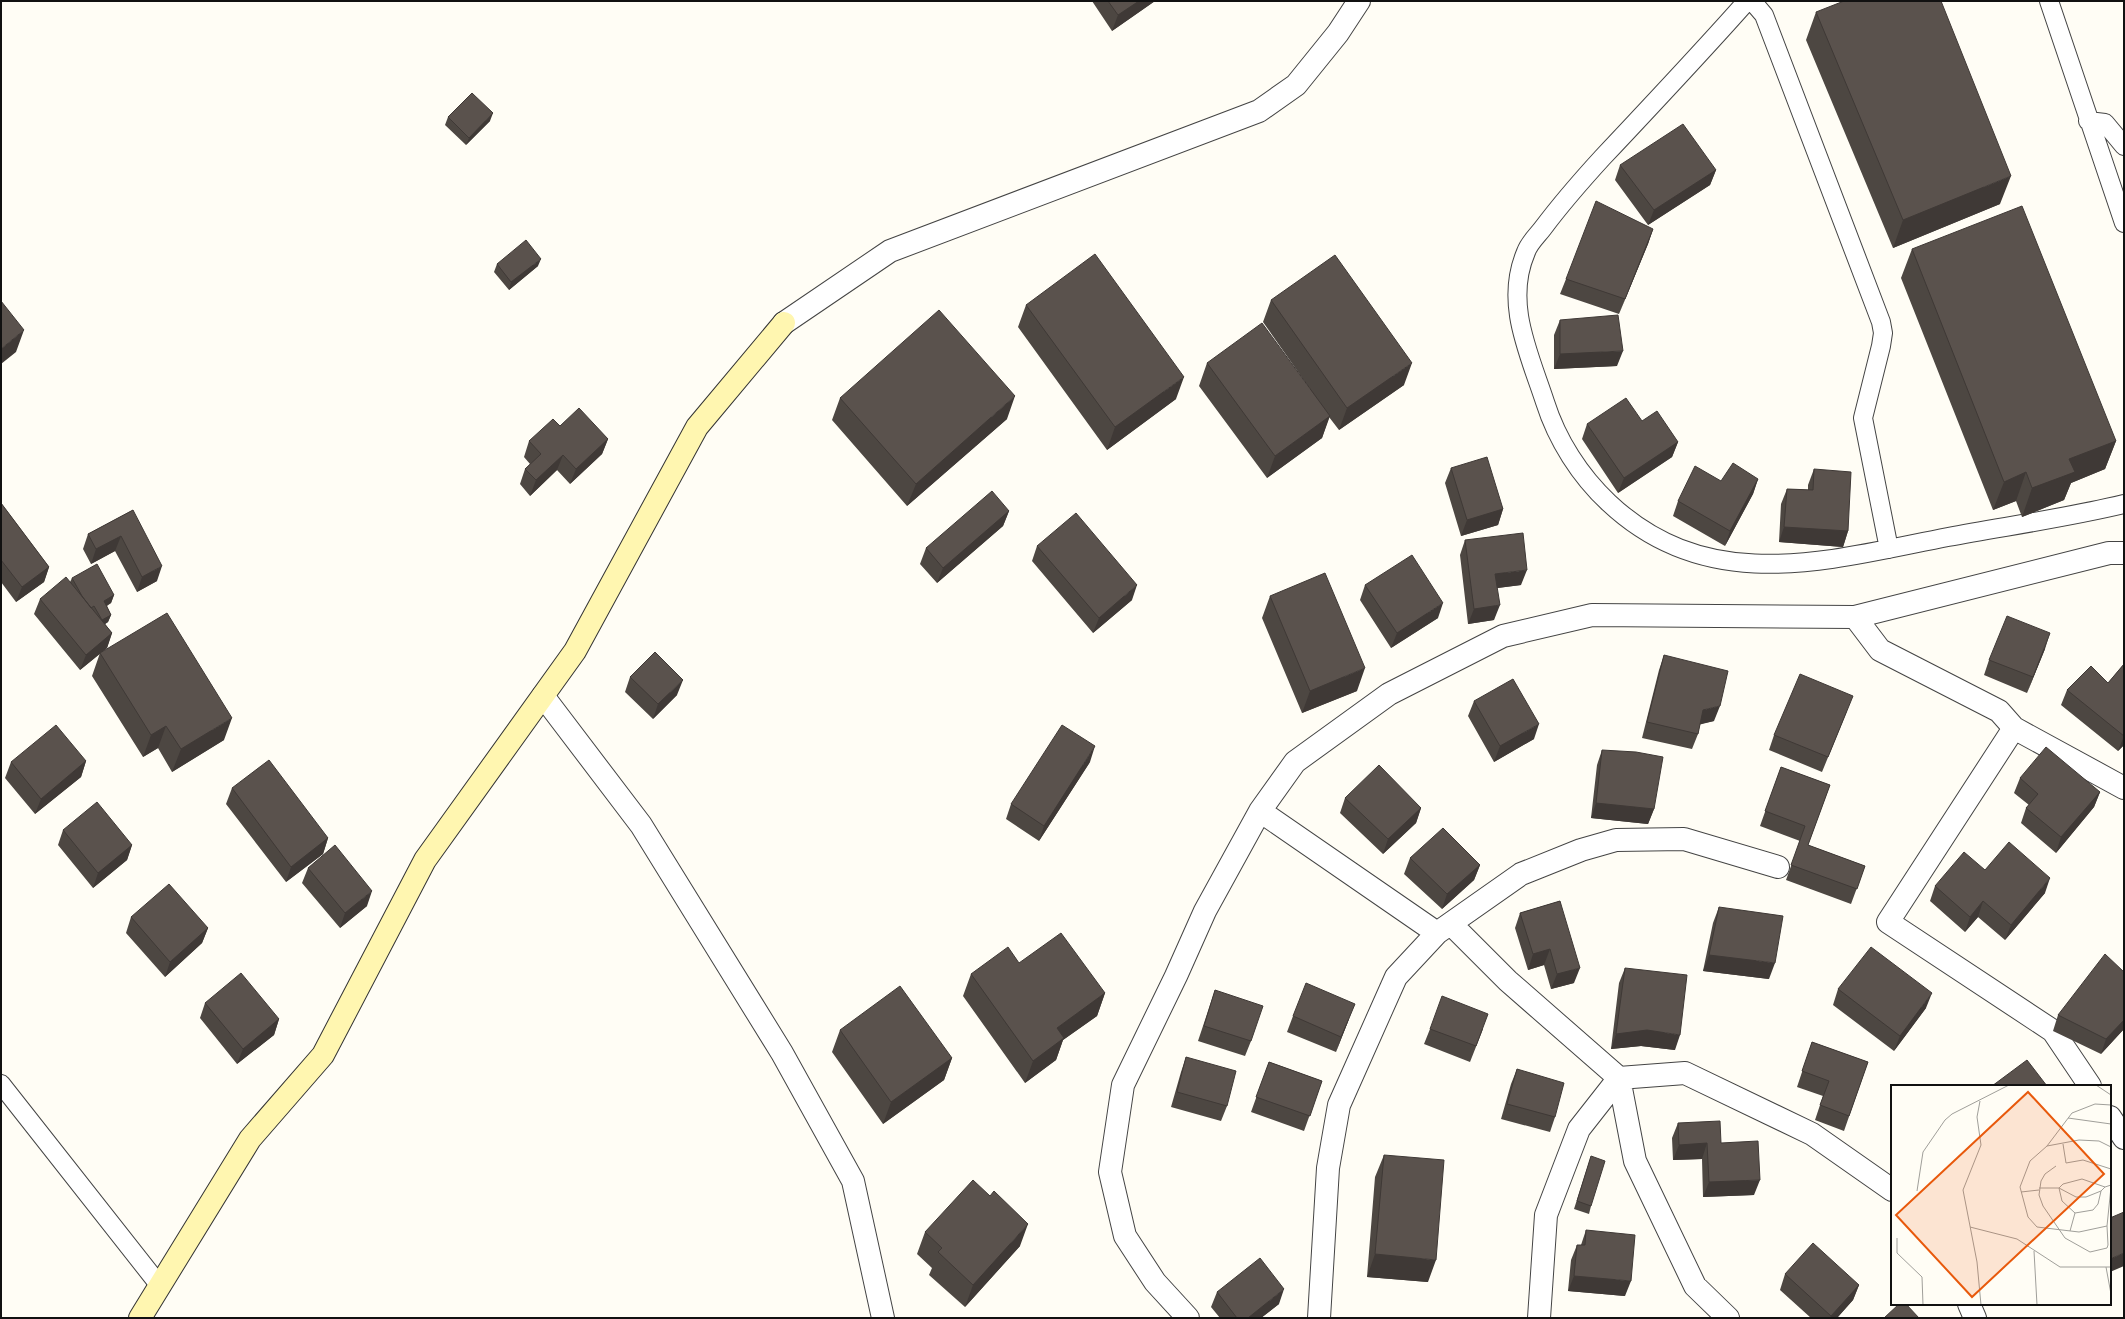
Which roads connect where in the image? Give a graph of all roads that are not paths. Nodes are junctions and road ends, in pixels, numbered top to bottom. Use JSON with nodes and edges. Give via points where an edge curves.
{"nodes":[{"id":1,"x":1359,"y":1,"type":"edge"},
{"id":2,"x":1747,"y":1,"type":"edge"},
{"id":3,"x":1752,"y":1,"type":"edge"},
{"id":4,"x":2049,"y":1,"type":"edge"},
{"id":5,"x":2088,"y":121,"type":"junction"},
{"id":6,"x":2124,"y":146,"type":"edge"},
{"id":7,"x":2124,"y":223,"type":"edge"},
{"id":8,"x":2124,"y":504,"type":"edge"},
{"id":9,"x":1889,"y":548,"type":"junction"},
{"id":10,"x":2124,"y":553,"type":"edge"},
{"id":11,"x":1855,"y":617,"type":"junction"},
{"id":12,"x":543,"y":696,"type":"junction"},
{"id":13,"x":2014,"y":728,"type":"junction"},
{"id":14,"x":2124,"y":788,"type":"edge"},
{"id":15,"x":1260,"y":812,"type":"junction"},
{"id":16,"x":1778,"y":867,"type":"dead end"},
{"id":17,"x":1444,"y":928,"type":"junction"},
{"id":18,"x":1619,"y":1078,"type":"junction"},
{"id":19,"x":1,"y":1084,"type":"edge"},
{"id":20,"x":2089,"y":1085,"type":"edge"},
{"id":21,"x":2111,"y":1118,"type":"edge"},
{"id":22,"x":2124,"y":1138,"type":"edge"},
{"id":23,"x":1891,"y":1189,"type":"edge"},
{"id":24,"x":160,"y":1286,"type":"junction"},
{"id":25,"x":1969,"y":1305,"type":"edge"},
{"id":26,"x":140,"y":1318,"type":"edge"},
{"id":27,"x":884,"y":1318,"type":"edge"},
{"id":28,"x":1188,"y":1318,"type":"edge"},
{"id":29,"x":1319,"y":1318,"type":"edge"},
{"id":30,"x":1539,"y":1318,"type":"edge"},
{"id":31,"x":1728,"y":1318,"type":"edge"},
{"id":32,"x":1975,"y":1318,"type":"edge"}],
"edges":[{"from":1,"to":12,"type":"street","via":[[1338,33],[1296,85],[1259,111],[890,251],[784,323],[697,427],[575,651]]},
{"from":2,"to":9,"type":"lane","via":[[1570,192],[1527,249],[1518,280],[1518,318],[1551,420],[1565,448],[1582,474],[1602,497],[1650,536],[1700,557],[1746,564],[1833,560]]},
{"from":3,"to":9,"type":"lane","via":[[1764,15],[1881,322],[1881,346],[1863,418]]},
{"from":4,"to":5,"type":"lane"},
{"from":5,"to":6,"type":"lane","via":[[2105,123]]},
{"from":5,"to":7,"type":"lane"},
{"from":8,"to":9,"type":"lane","via":[[2082,514]]},
{"from":10,"to":11,"type":"street","via":[[2109,553]]},
{"from":11,"to":13,"type":"street","via":[[1880,650],[1999,711]]},
{"from":11,"to":15,"type":"street","via":[[1592,615],[1503,636],[1388,694],[1295,762]]},
{"from":12,"to":24,"type":"street","via":[[426,860],[323,1055],[250,1139]]},
{"from":12,"to":27,"type":"street","via":[[641,825],[782,1053],[853,1180]]},
{"from":13,"to":14,"type":"street"},
{"from":13,"to":20,"type":"street","via":[[1888,922],[2053,1031]]},
{"from":15,"to":17,"type":"street"},
{"from":15,"to":28,"type":"street","via":[[1204,910],[1176,976],[1123,1085],[1110,1172],[1125,1236],[1155,1282]]},
{"from":16,"to":17,"type":"street","via":[[1684,839],[1616,840],[1581,850],[1521,874]]},
{"from":17,"to":18,"type":"street"},
{"from":17,"to":29,"type":"street","via":[[1396,977],[1339,1105],[1328,1168]]},
{"from":18,"to":23,"type":"street","via":[[1685,1073],[1812,1134]]},
{"from":18,"to":30,"type":"street","via":[[1579,1129],[1546,1215]]},
{"from":18,"to":31,"type":"street","via":[[1635,1161],[1695,1286]]},
{"from":19,"to":24,"type":"lane"},
{"from":21,"to":22,"type":"street"},
{"from":24,"to":26,"type":"street"},
{"from":25,"to":32,"type":"street"}]}
